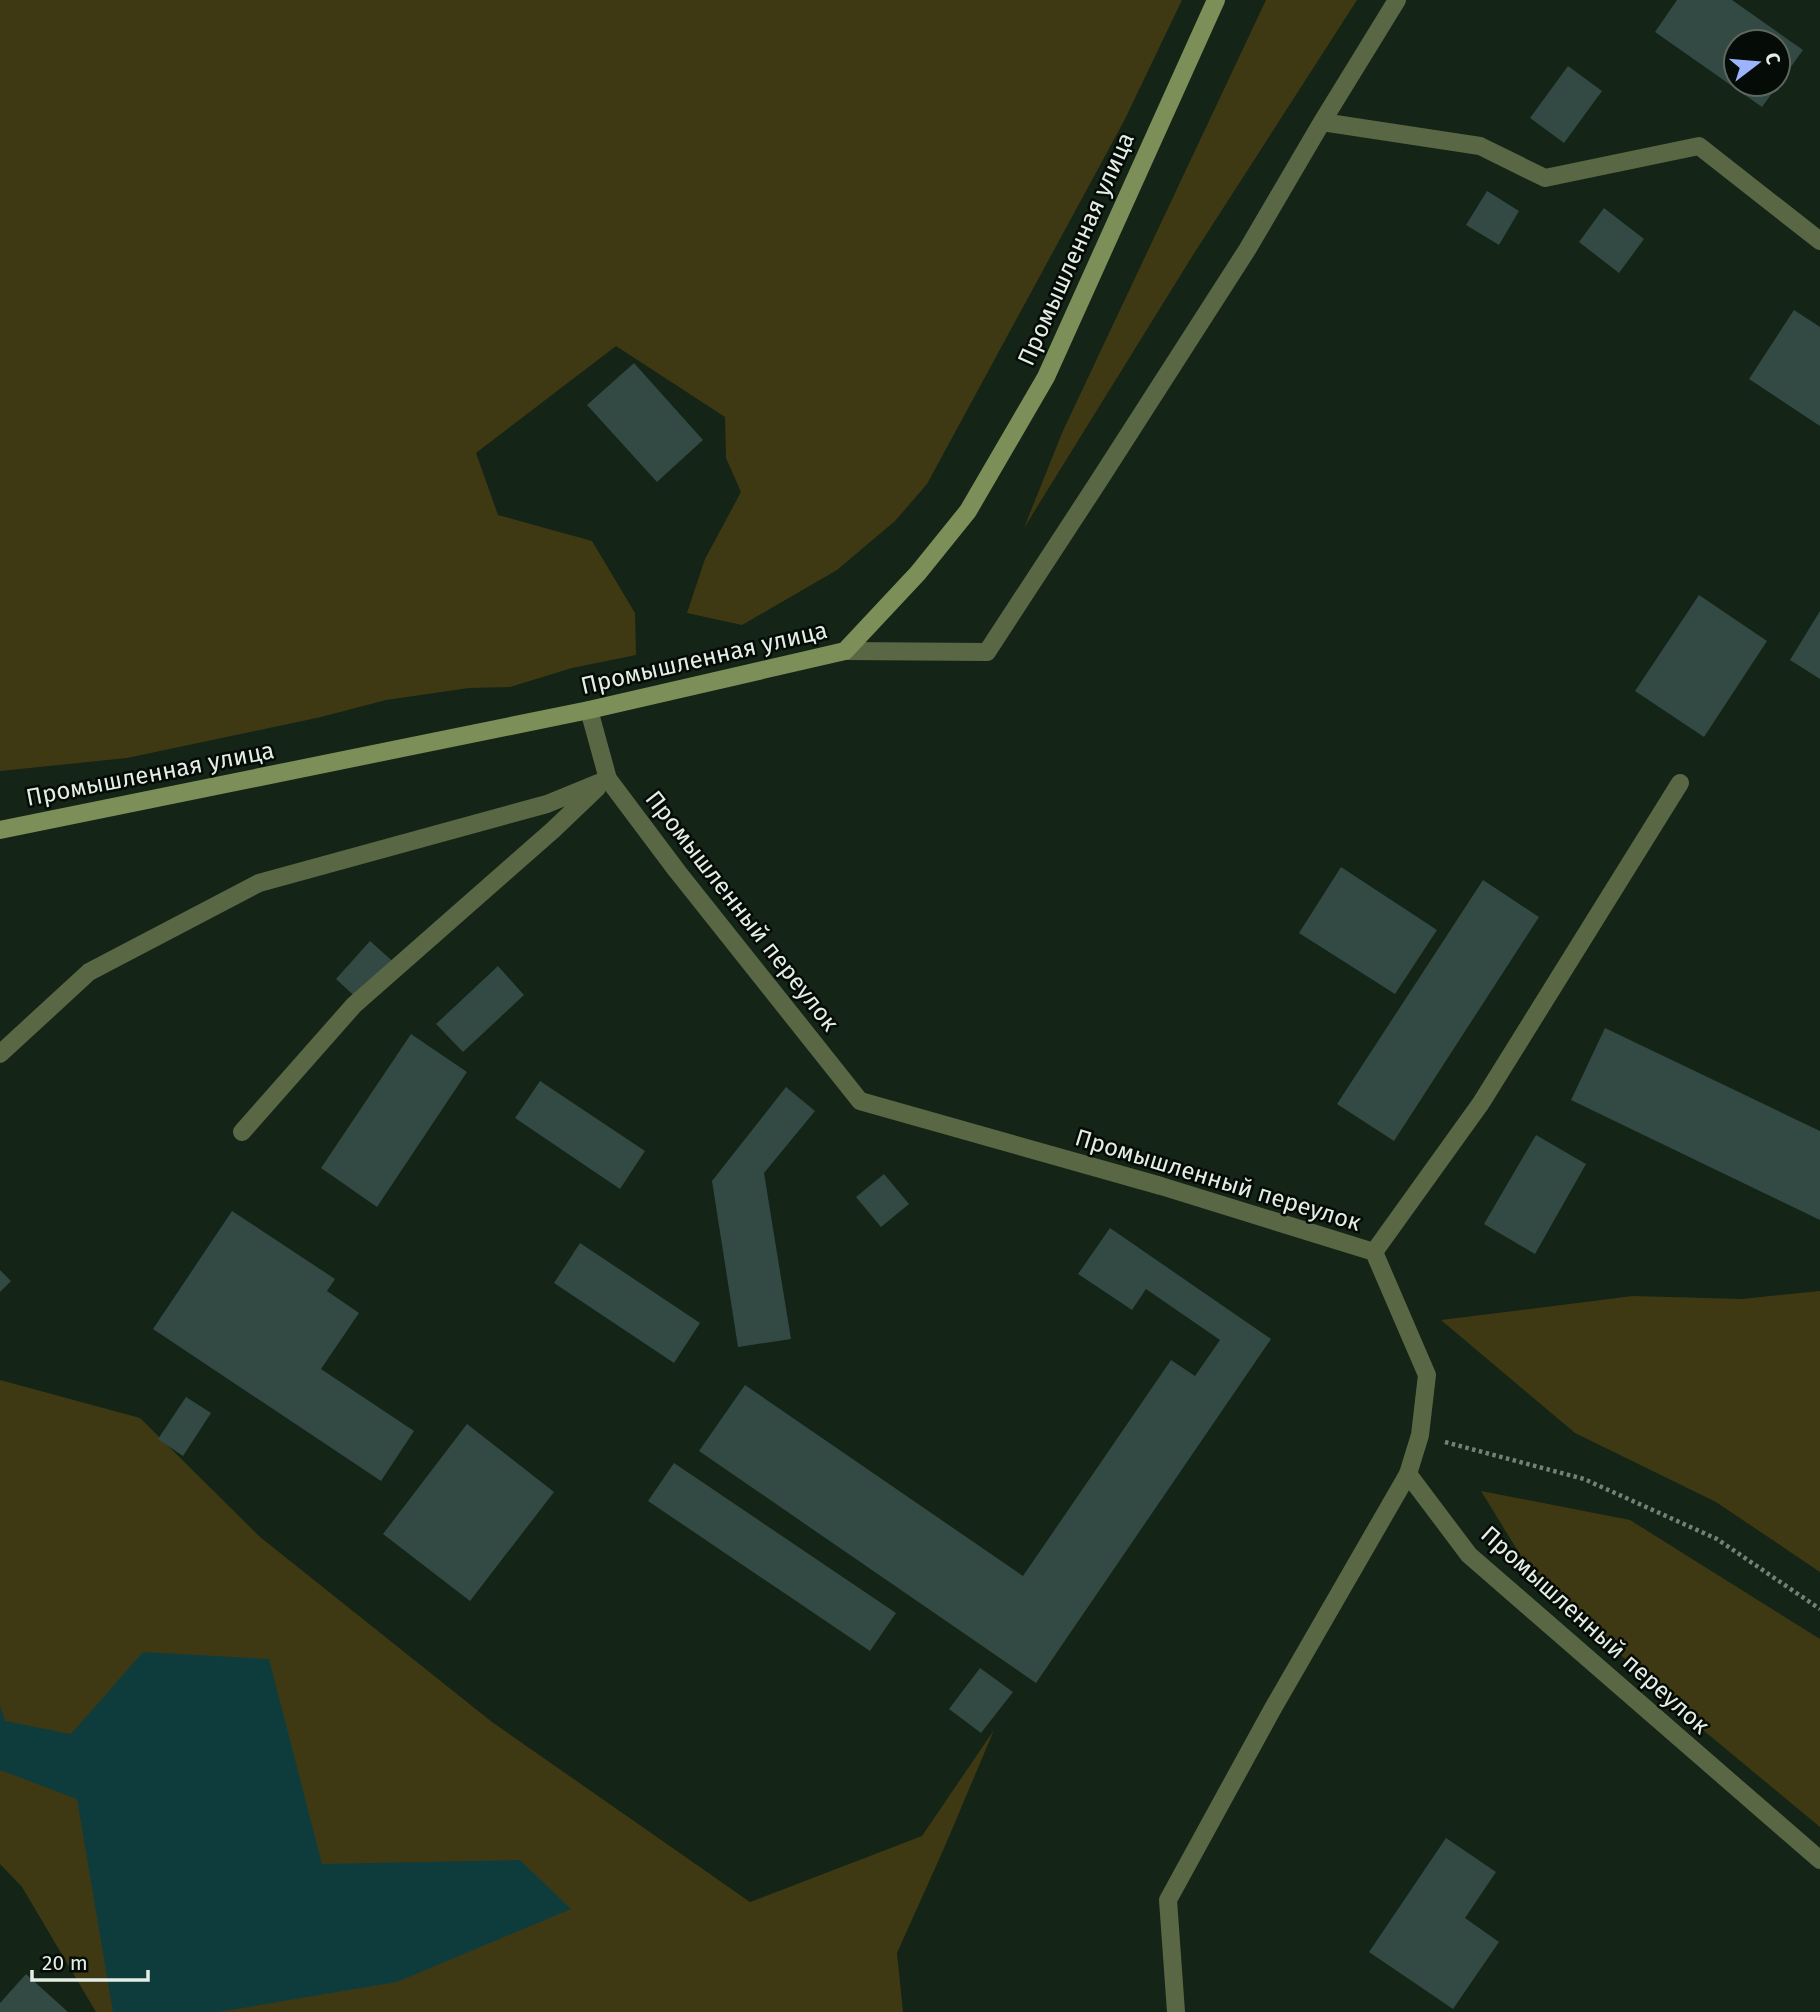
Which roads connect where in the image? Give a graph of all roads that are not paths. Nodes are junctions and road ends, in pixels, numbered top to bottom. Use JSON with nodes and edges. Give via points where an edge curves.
{"nodes":[{"id":1,"x":1216,"y":0,"type":"edge"},
{"id":2,"x":1397,"y":0,"type":"edge"},
{"id":3,"x":1322,"y":122,"type":"junction"},
{"id":4,"x":1820,"y":242,"type":"edge"},
{"id":5,"x":845,"y":651,"type":"junction"},
{"id":6,"x":589,"y":710,"type":"junction"},
{"id":7,"x":608,"y":779,"type":"junction"},
{"id":8,"x":1679,"y":783,"type":"dead end"},
{"id":9,"x":0,"y":830,"type":"edge"},
{"id":10,"x":0,"y":1054,"type":"edge"},
{"id":11,"x":242,"y":1132,"type":"dead end"},
{"id":12,"x":1374,"y":1252,"type":"junction"},
{"id":13,"x":1408,"y":1474,"type":"junction"},
{"id":14,"x":1820,"y":1860,"type":"edge"},
{"id":15,"x":1176,"y":2012,"type":"edge"}],
"edges":[{"from":1,"to":5,"type":"main road","name":"Промышленная улица","via":[[1046,377],[968,511]]},
{"from":2,"to":3,"type":"street"},
{"from":3,"to":4,"type":"street","via":[[1480,146],[1545,178],[1699,146]]},
{"from":3,"to":5,"type":"street","via":[[1247,250],[987,652]]},
{"from":5,"to":6,"type":"main road","name":"Промышленная улица"},
{"from":6,"to":7,"type":"street","name":"Промышленный переулок"},
{"from":6,"to":9,"type":"main road","name":"Промышленная улица"},
{"from":7,"to":10,"type":"street","via":[[547,804],[259,883],[89,972]]},
{"from":7,"to":11,"type":"street","via":[[354,1005]]},
{"from":7,"to":12,"type":"street","name":"Промышленный переулок","via":[[860,1101]]},
{"from":8,"to":12,"type":"street","via":[[1481,1103]]},
{"from":12,"to":13,"type":"street","name":"Промышленный переулок","via":[[1427,1375],[1420,1435]]},
{"from":13,"to":14,"type":"street","name":"Промышленный переулок","via":[[1469,1555]]},
{"from":13,"to":15,"type":"street","via":[[1168,1900]]}]}
